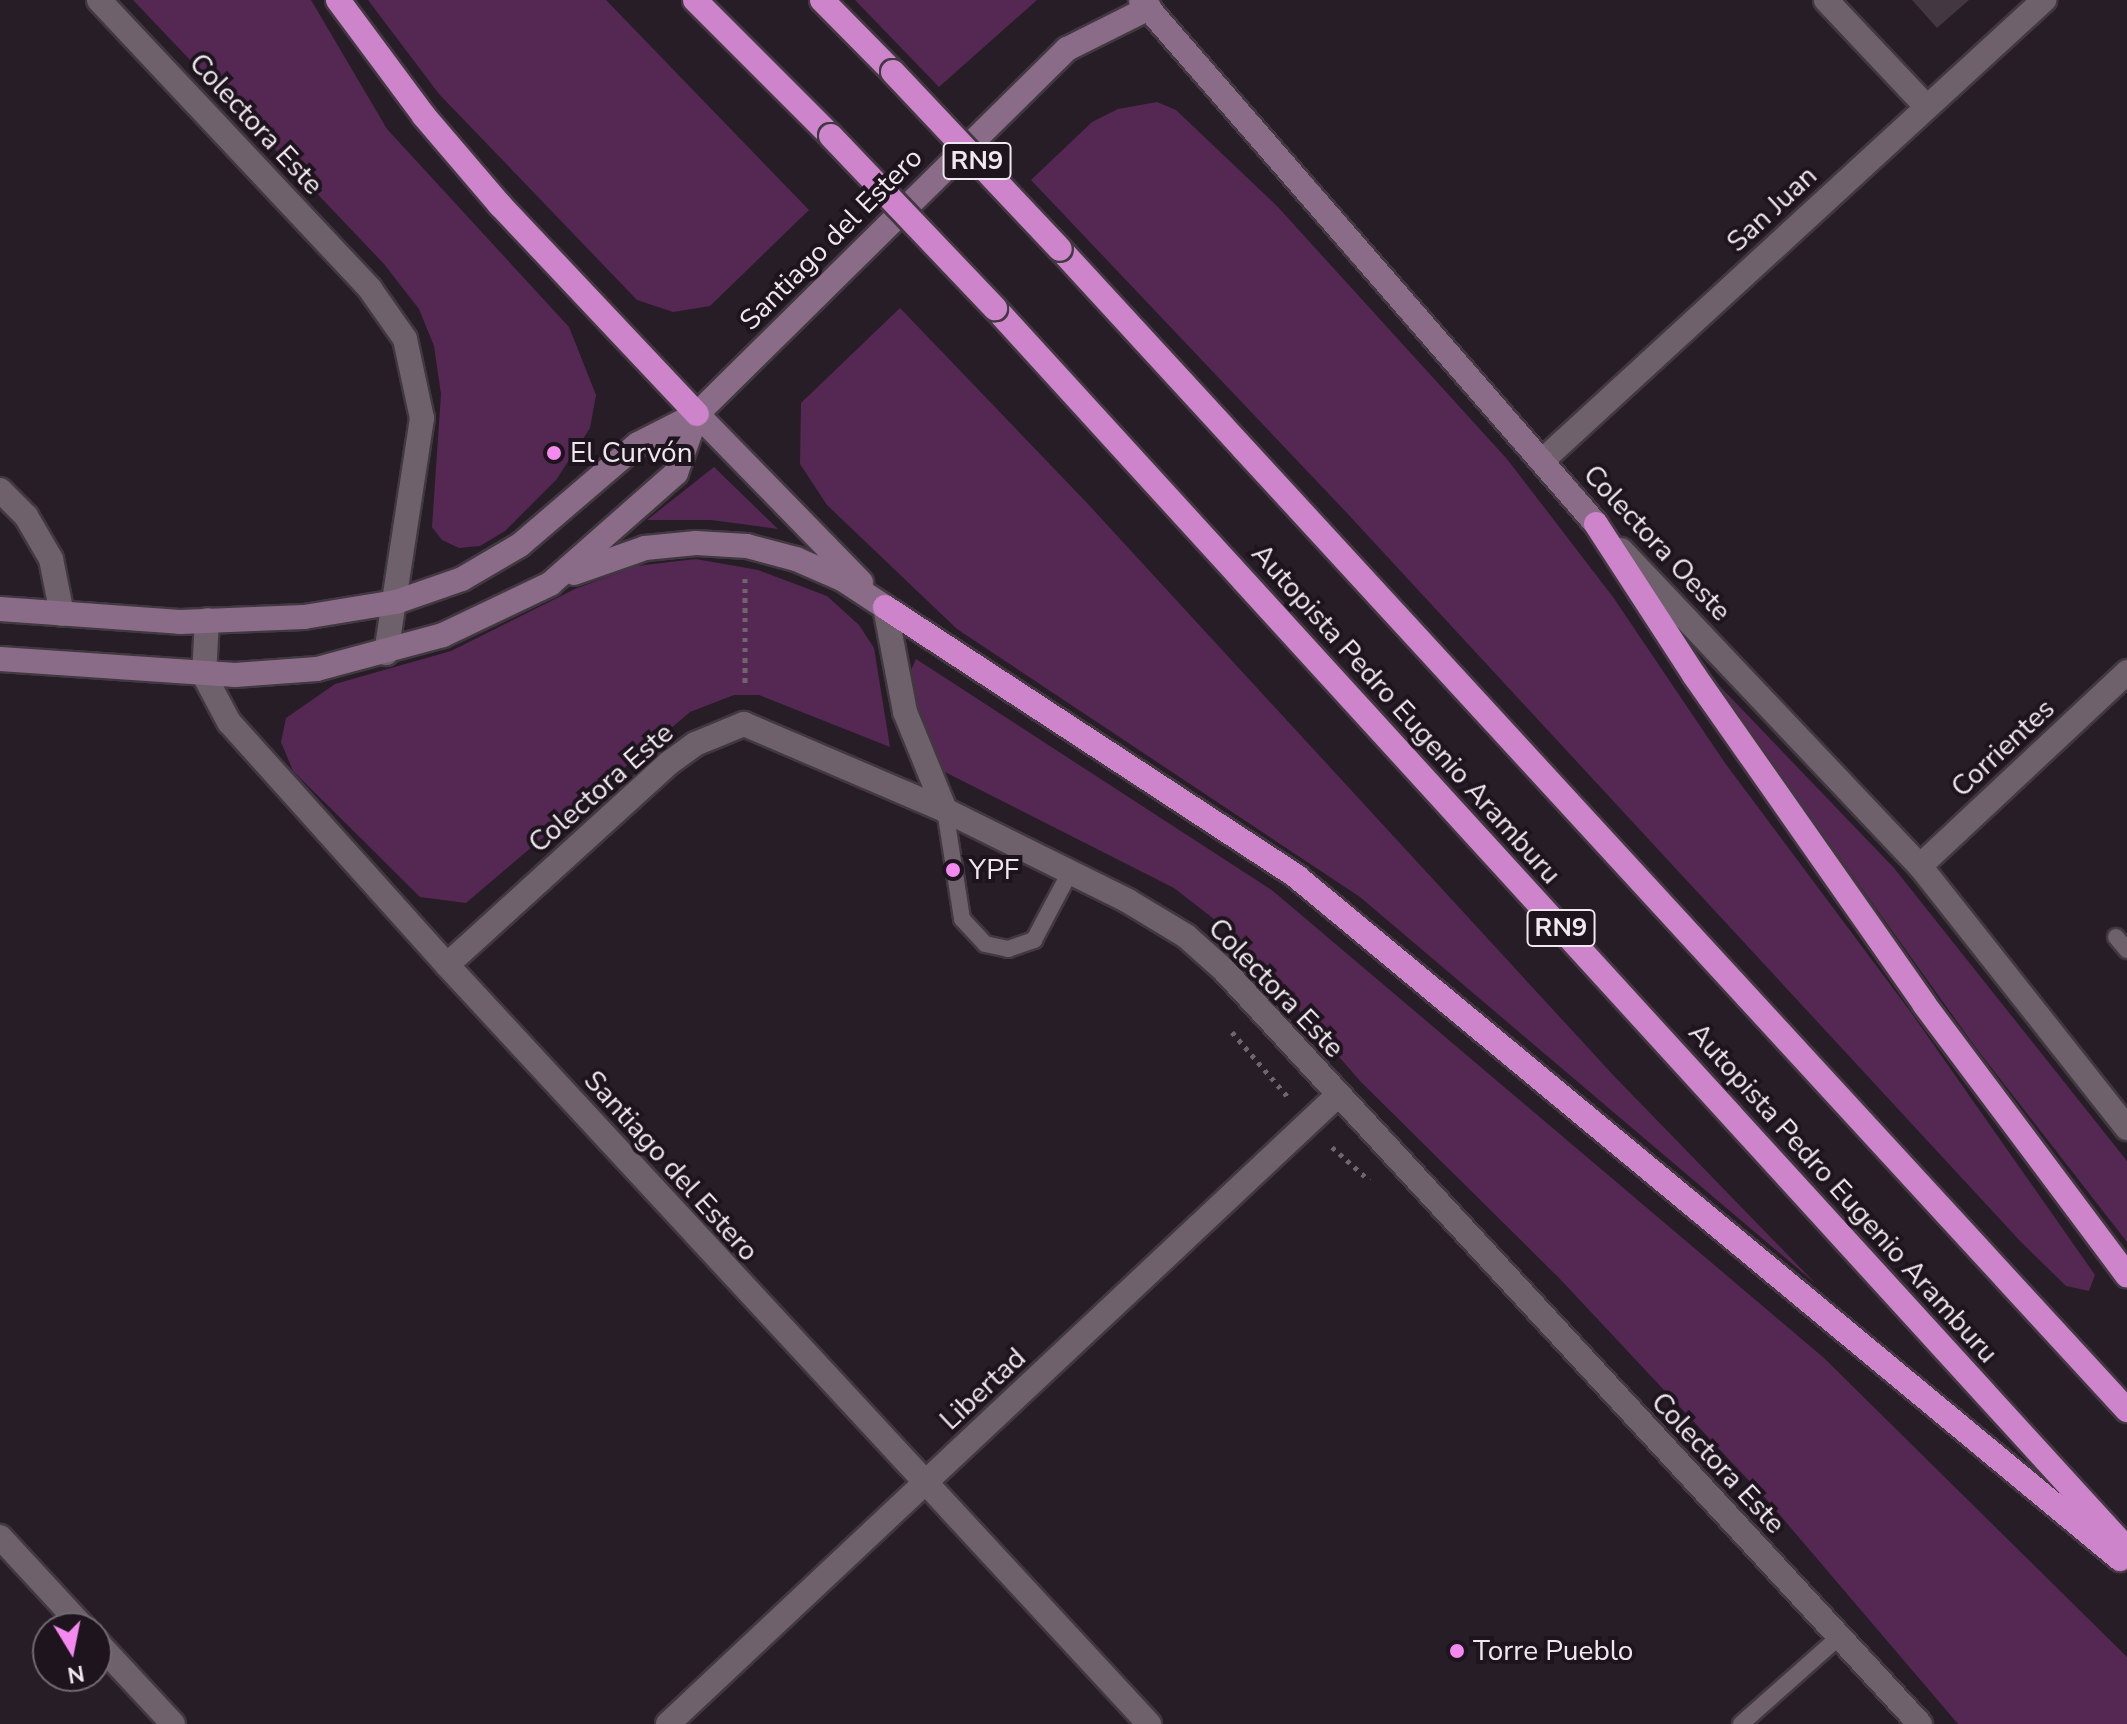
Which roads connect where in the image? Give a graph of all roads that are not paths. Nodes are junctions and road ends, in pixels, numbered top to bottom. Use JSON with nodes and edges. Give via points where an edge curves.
{"nodes":[{"id":1,"x":99,"y":0,"type":"edge"},
{"id":2,"x":338,"y":0,"type":"edge"},
{"id":3,"x":695,"y":0,"type":"edge"},
{"id":4,"x":822,"y":0,"type":"edge"},
{"id":5,"x":1826,"y":0,"type":"edge"},
{"id":6,"x":2044,"y":0,"type":"edge"},
{"id":7,"x":1151,"y":3,"type":"edge"},
{"id":8,"x":1927,"y":107,"type":"junction"},
{"id":9,"x":697,"y":414,"type":"junction"},
{"id":10,"x":1542,"y":461,"type":"junction"},
{"id":11,"x":0,"y":490,"type":"edge"},
{"id":12,"x":1596,"y":524,"type":"junction"},
{"id":13,"x":550,"y":584,"type":"junction"},
{"id":14,"x":396,"y":602,"type":"junction"},
{"id":15,"x":885,"y":607,"type":"junction"},
{"id":16,"x":0,"y":609,"type":"edge"},
{"id":17,"x":62,"y":614,"type":"junction"},
{"id":18,"x":207,"y":620,"type":"junction"},
{"id":19,"x":386,"y":653,"type":"junction"},
{"id":20,"x":0,"y":659,"type":"edge"},
{"id":21,"x":2127,"y":672,"type":"edge"},
{"id":22,"x":204,"y":675,"type":"junction"},
{"id":23,"x":945,"y":810,"type":"junction"},
{"id":24,"x":1920,"y":866,"type":"junction"},
{"id":25,"x":1070,"y":872,"type":"junction"},
{"id":26,"x":447,"y":965,"type":"junction"},
{"id":27,"x":1338,"y":1095,"type":"junction"},
{"id":28,"x":2127,"y":1128,"type":"edge"},
{"id":29,"x":2127,"y":1275,"type":"edge"},
{"id":30,"x":2127,"y":1410,"type":"edge"},
{"id":31,"x":923,"y":1486,"type":"junction"},
{"id":32,"x":0,"y":1537,"type":"edge"},
{"id":33,"x":2127,"y":1549,"type":"edge"},
{"id":34,"x":2127,"y":1565,"type":"edge"},
{"id":35,"x":69,"y":1612,"type":"edge"},
{"id":36,"x":1838,"y":1638,"type":"junction"},
{"id":37,"x":112,"y":1658,"type":"edge"},
{"id":38,"x":173,"y":1724,"type":"edge"},
{"id":39,"x":668,"y":1724,"type":"edge"},
{"id":40,"x":1149,"y":1724,"type":"edge"},
{"id":41,"x":1741,"y":1724,"type":"edge"},
{"id":42,"x":1920,"y":1724,"type":"edge"}],
"edges":[{"from":1,"to":14,"type":"street","name":"Colectora Este","via":[[370,289],[405,339],[422,418]]},
{"from":2,"to":9,"type":"highway","via":[[424,116],[500,205]]},
{"from":3,"to":33,"type":"highway","name":"Autopista Pedro Eugenio Aramburu","number":"RN9","bridge":true,"via":[[995,308]]},
{"from":4,"to":30,"type":"highway","name":"Autopista Pedro Eugenio Aramburu","number":"RN9","bridge":true,"via":[[1060,249]]},
{"from":5,"to":8,"type":"street"},
{"from":6,"to":8,"type":"street","name":"San Juan"},
{"from":7,"to":9,"type":"main road","name":"Santiago del Estero","via":[[1067,49]]},
{"from":7,"to":10,"type":"main road","name":"Colectora Oeste"},
{"from":8,"to":10,"type":"street","name":"San Juan"},
{"from":9,"to":13,"type":"main road","via":[[676,473]]},
{"from":9,"to":14,"type":"main road","via":[[638,444],[520,545],[462,579]]},
{"from":9,"to":15,"type":"main road"},
{"from":10,"to":12,"type":"main road","name":"Colectora Oeste"},
{"from":11,"to":17,"type":"street","via":[[26,516],[51,559]]},
{"from":12,"to":24,"type":"street","name":"Colectora Oeste"},
{"from":12,"to":29,"type":"highway","via":[[1694,675],[1924,1004]]},
{"from":13,"to":15,"type":"main road","via":[[596,562],[645,548],[708,543],[796,559],[842,579]]},
{"from":13,"to":19,"type":"main road","via":[[485,620]]},
{"from":14,"to":18,"type":"main road","via":[[304,617]]},
{"from":14,"to":19,"type":"street","name":"Colectora Este"},
{"from":15,"to":23,"type":"street","via":[[905,712]]},
{"from":15,"to":34,"type":"highway","via":[[1297,877]]},
{"from":16,"to":17,"type":"main road"},
{"from":17,"to":18,"type":"main road"},
{"from":18,"to":22,"type":"street"},
{"from":19,"to":22,"type":"main road","via":[[317,669]]},
{"from":20,"to":22,"type":"main road"},
{"from":21,"to":24,"type":"street","name":"Corrientes"},
{"from":22,"to":26,"type":"street","name":"Santiago del Estero","via":[[254,756]]},
{"from":23,"to":25,"type":"street","name":"Colectora Este"},
{"from":23,"to":25,"type":"lane","via":[[962,919],[985,944],[1008,949],[1034,940]]},
{"from":23,"to":26,"type":"street","name":"Colectora Este","via":[[744,724],[695,744],[669,763]]},
{"from":24,"to":28,"type":"street","name":"Colectora Oeste"},
{"from":25,"to":27,"type":"street","name":"Colectora Este","via":[[1186,936]]},
{"from":26,"to":31,"type":"street","name":"Santiago del Estero"},
{"from":27,"to":31,"type":"street","name":"Libertad"},
{"from":27,"to":36,"type":"street","name":"Colectora Este"},
{"from":31,"to":39,"type":"street","name":"Libertad"},
{"from":31,"to":40,"type":"street","name":"Santiago del Estero"},
{"from":32,"to":35,"type":"street"},
{"from":36,"to":41,"type":"lane"},
{"from":36,"to":42,"type":"street","name":"Colectora Este"},
{"from":37,"to":38,"type":"street"}]}
